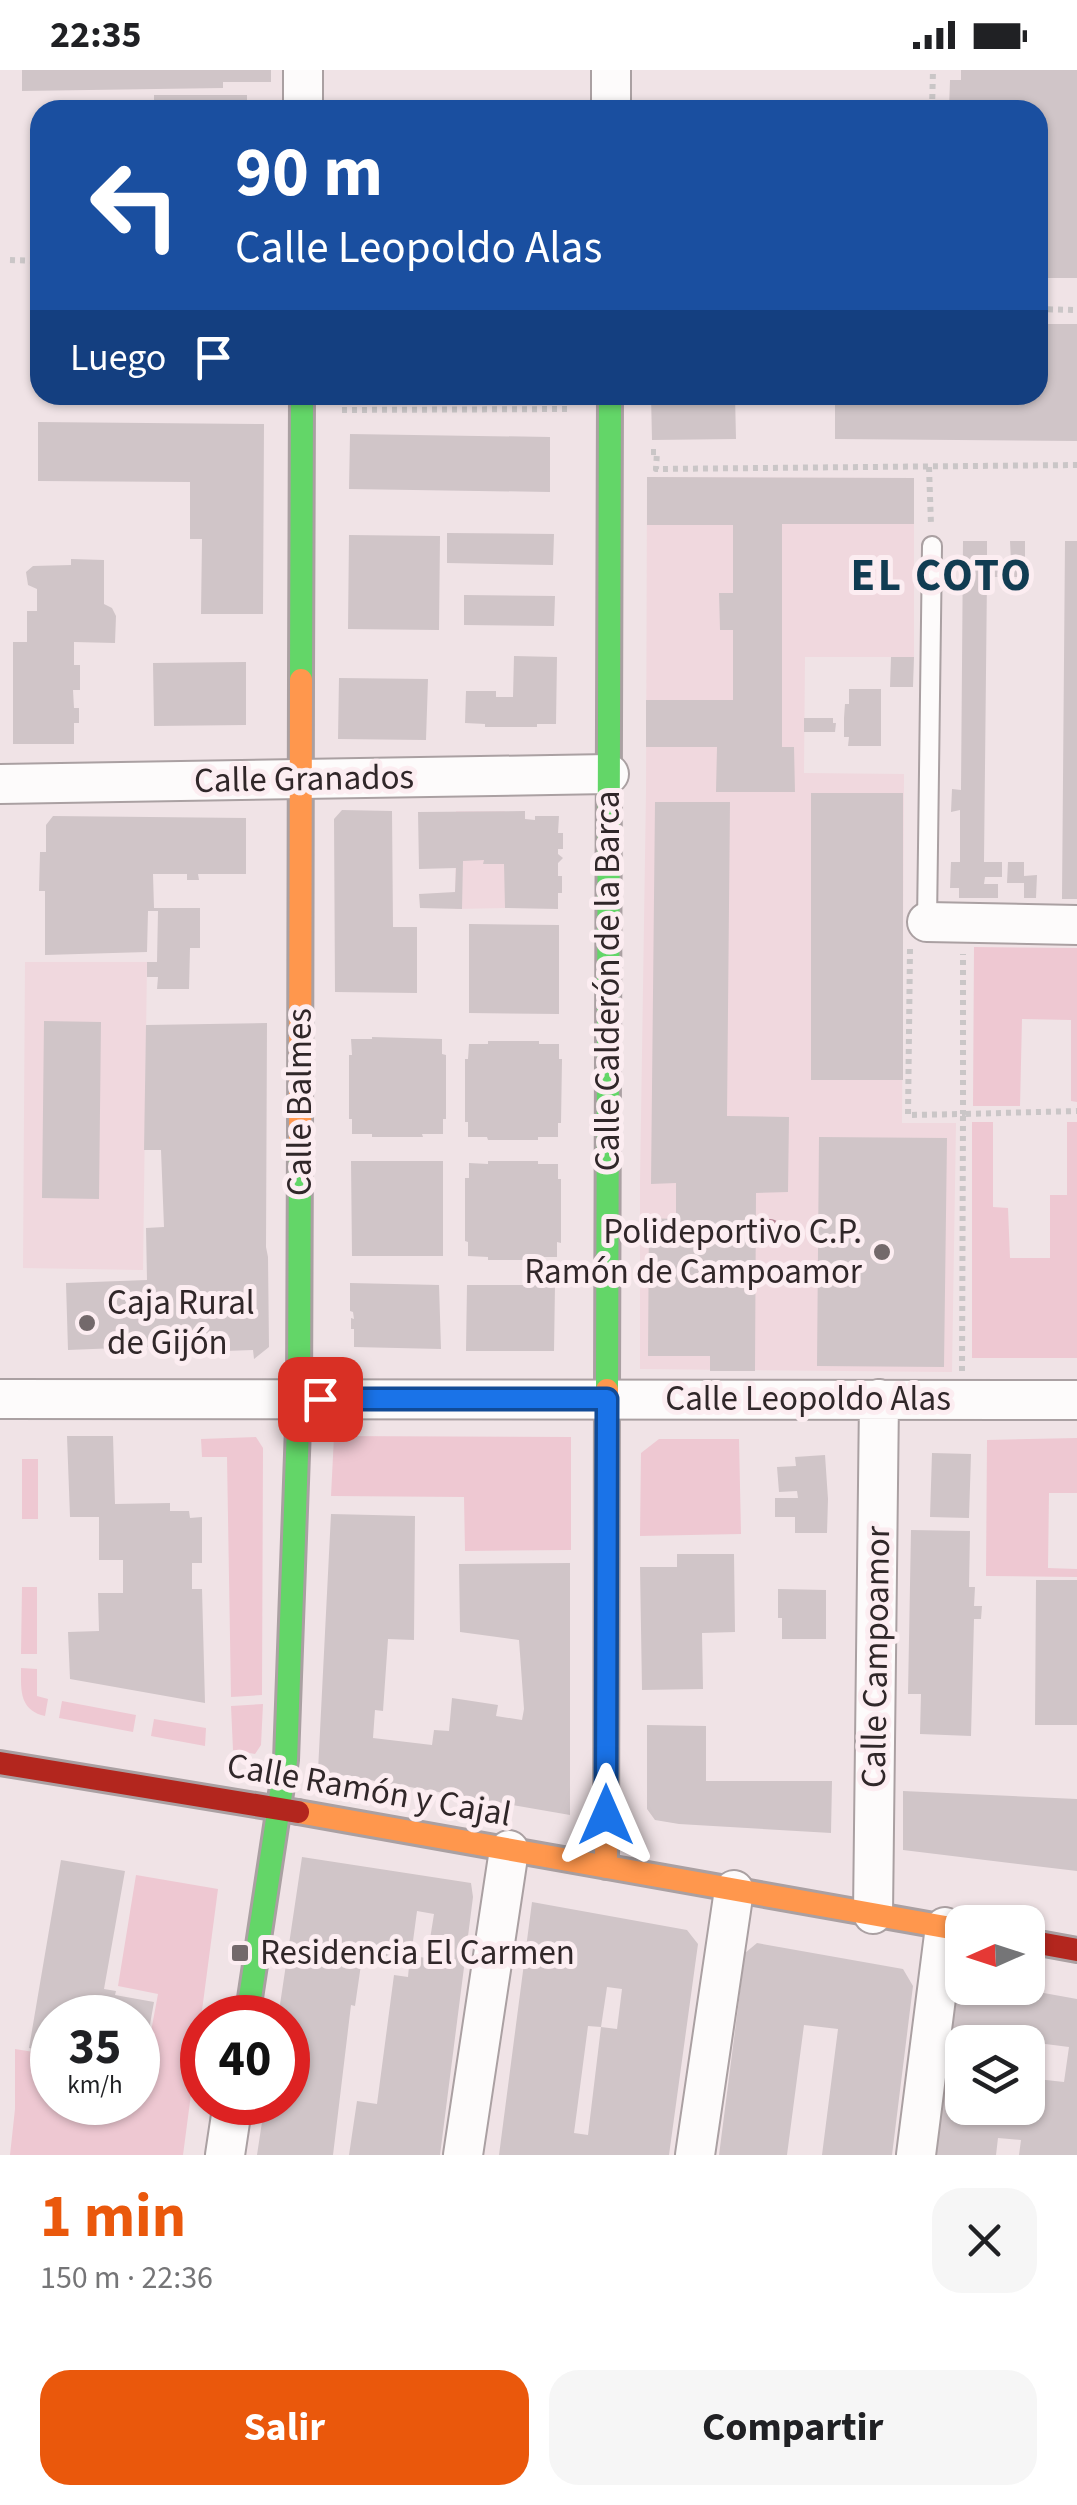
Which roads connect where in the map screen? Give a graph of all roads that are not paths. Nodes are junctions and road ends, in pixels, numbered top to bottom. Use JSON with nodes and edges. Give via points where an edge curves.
{"nodes":[{"id":1,"x":303,"y":70,"type":"edge"},
{"id":2,"x":611,"y":70,"type":"edge"},
{"id":3,"x":303,"y":100,"type":"edge"},
{"id":4,"x":611,"y":100,"type":"edge"},
{"id":5,"x":302,"y":405,"type":"edge"},
{"id":6,"x":610,"y":405,"type":"edge"},
{"id":7,"x":932,"y":546,"type":"road end"},
{"id":8,"x":609,"y":774,"type":"junction"},
{"id":9,"x":301,"y":779,"type":"junction"},
{"id":10,"x":0,"y":784,"type":"edge"},
{"id":11,"x":1077,"y":925,"type":"edge"},
{"id":12,"x":927,"y":935,"type":"joint"},
{"id":13,"x":0,"y":1399,"type":"edge"},
{"id":14,"x":300,"y":1399,"type":"junction"},
{"id":15,"x":607,"y":1399,"type":"junction"},
{"id":16,"x":879,"y":1399,"type":"junction"},
{"id":17,"x":1077,"y":1400,"type":"edge"},
{"id":18,"x":0,"y":1763,"type":"edge"},
{"id":19,"x":279,"y":1809,"type":"junction"},
{"id":20,"x":509,"y":1850,"type":"junction"},
{"id":21,"x":606,"y":1867,"type":"junction"},
{"id":22,"x":734,"y":1890,"type":"junction"},
{"id":23,"x":873,"y":1914,"type":"junction"},
{"id":24,"x":945,"y":1927,"type":"edge"},
{"id":25,"x":1045,"y":1945,"type":"edge"},
{"id":26,"x":1077,"y":1950,"type":"edge"},
{"id":27,"x":945,"y":1983,"type":"edge"},
{"id":28,"x":251,"y":1995,"type":"edge"},
{"id":29,"x":230,"y":2125,"type":"edge"},
{"id":30,"x":225,"y":2155,"type":"edge"},
{"id":31,"x":463,"y":2155,"type":"edge"},
{"id":32,"x":695,"y":2155,"type":"edge"},
{"id":33,"x":916,"y":2155,"type":"edge"}],
"edges":[{"from":1,"to":3,"type":"street"},
{"from":2,"to":4,"type":"street"},
{"from":5,"to":9,"type":"street","name":"Calle Balmes"},
{"from":6,"to":8,"type":"street","name":"Calle Calderón de la Barca"},
{"from":7,"to":12,"type":"lane"},
{"from":8,"to":9,"type":"street","name":"Calle Granados"},
{"from":8,"to":15,"type":"street","name":"Calle Calderón de la Barca"},
{"from":9,"to":10,"type":"street","name":"Calle Granados"},
{"from":9,"to":14,"type":"street","name":"Calle Balmes"},
{"from":11,"to":12,"type":"street"},
{"from":13,"to":14,"type":"street","name":"Calle Leopoldo Alas"},
{"from":14,"to":15,"type":"street","name":"Calle Leopoldo Alas"},
{"from":14,"to":19,"type":"street","name":"Calle Balmes"},
{"from":15,"to":16,"type":"street","name":"Calle Leopoldo Alas"},
{"from":15,"to":21,"type":"street","name":"Calle Calderón de la Barca"},
{"from":16,"to":17,"type":"street","name":"Calle Leopoldo Alas"},
{"from":16,"to":23,"type":"street","name":"Calle Campoamor"},
{"from":18,"to":19,"type":"street","name":"Calle Ramón y Cajal"},
{"from":19,"to":20,"type":"street","name":"Calle Ramón y Cajal"},
{"from":19,"to":28,"type":"street","name":"Calle Balmes"},
{"from":20,"to":21,"type":"street","name":"Calle Ramón y Cajal"},
{"from":20,"to":31,"type":"street"},
{"from":21,"to":22,"type":"street","name":"Calle Ramón y Cajal"},
{"from":22,"to":23,"type":"street","name":"Calle Ramón y Cajal"},
{"from":22,"to":32,"type":"street"},
{"from":23,"to":24,"type":"street","name":"Calle Ramón y Cajal"},
{"from":25,"to":26,"type":"street"},
{"from":27,"to":33,"type":"street"},
{"from":29,"to":30,"type":"street"}]}
